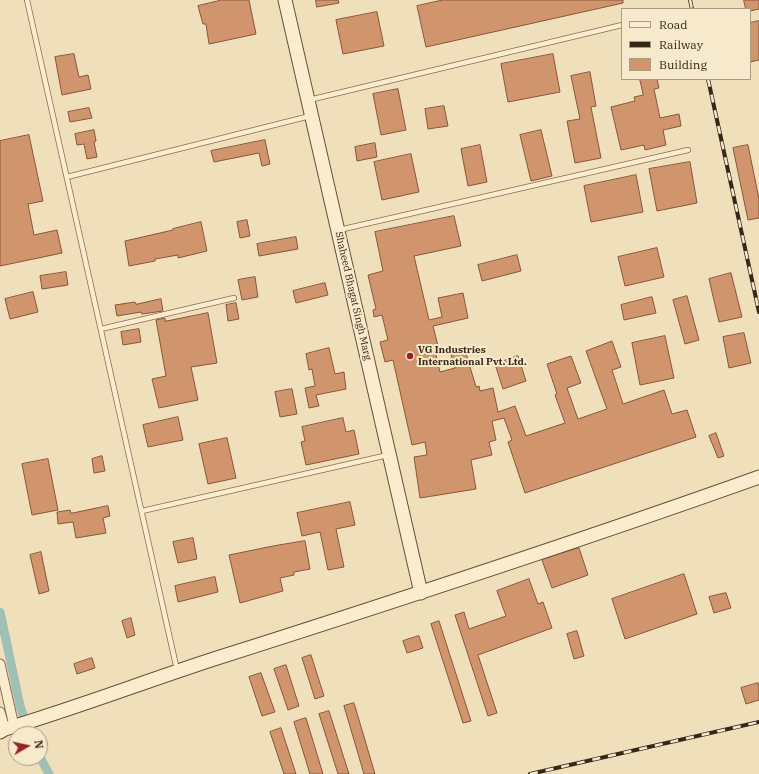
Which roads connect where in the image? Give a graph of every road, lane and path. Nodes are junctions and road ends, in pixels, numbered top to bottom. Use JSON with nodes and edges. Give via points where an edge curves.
{"nodes":[{"id":1,"x":27,"y":0,"type":"edge"},
{"id":2,"x":285,"y":0,"type":"edge"},
{"id":3,"x":621,"y":25,"type":"edge"},
{"id":4,"x":308,"y":100,"type":"junction"},
{"id":5,"x":311,"y":116,"type":"junction"},
{"id":6,"x":688,"y":150,"type":"dead end"},
{"id":7,"x":67,"y":177,"type":"junction"},
{"id":8,"x":338,"y":231,"type":"junction"},
{"id":9,"x":234,"y":298,"type":"dead end"},
{"id":10,"x":101,"y":329,"type":"junction"},
{"id":11,"x":389,"y":455,"type":"junction"},
{"id":12,"x":759,"y":477,"type":"edge"},
{"id":13,"x":142,"y":511,"type":"junction"},
{"id":14,"x":421,"y":593,"type":"junction"},
{"id":15,"x":0,"y":664,"type":"edge"},
{"id":16,"x":178,"y":671,"type":"junction"},
{"id":17,"x":0,"y":712,"type":"edge"},
{"id":18,"x":8,"y":726,"type":"edge"},
{"id":19,"x":9,"y":726,"type":"edge"},
{"id":20,"x":15,"y":726,"type":"edge"}],
"edges":[{"from":1,"to":7,"type":"lane"},
{"from":2,"to":4,"type":"street","name":"Shaheed Bhagat Singh Marg"},
{"from":3,"to":4,"type":"lane"},
{"from":4,"to":5,"type":"street","name":"Shaheed Bhagat Singh Marg"},
{"from":5,"to":7,"type":"lane"},
{"from":5,"to":8,"type":"street","name":"Shaheed Bhagat Singh Marg"},
{"from":6,"to":8,"type":"lane"},
{"from":7,"to":10,"type":"lane"},
{"from":8,"to":11,"type":"street","name":"Shaheed Bhagat Singh Marg"},
{"from":9,"to":10,"type":"lane"},
{"from":10,"to":13,"type":"lane"},
{"from":11,"to":13,"type":"lane"},
{"from":11,"to":14,"type":"street","name":"Shaheed Bhagat Singh Marg"},
{"from":12,"to":14,"type":"street"},
{"from":13,"to":16,"type":"lane"},
{"from":14,"to":16,"type":"street"},
{"from":15,"to":19,"type":"street"},
{"from":16,"to":20,"type":"street"},
{"from":17,"to":18,"type":"street"}]}
